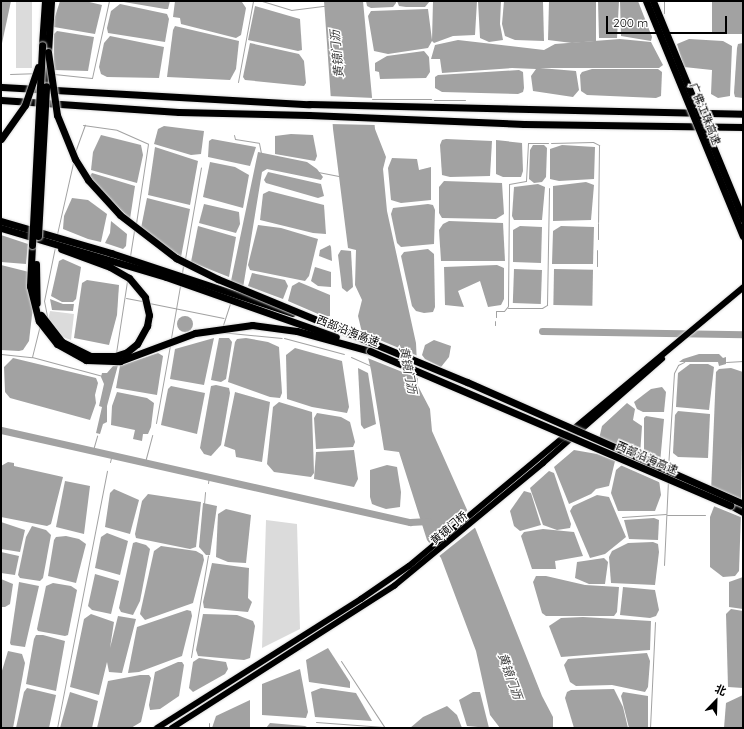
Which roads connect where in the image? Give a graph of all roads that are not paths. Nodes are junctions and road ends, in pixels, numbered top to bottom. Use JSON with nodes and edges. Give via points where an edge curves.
{"nodes":[{"id":1,"x":45,"y":1,"type":"edge"},
{"id":2,"x":51,"y":1,"type":"edge"},
{"id":3,"x":646,"y":1,"type":"edge"},
{"id":4,"x":653,"y":1,"type":"edge"},
{"id":5,"x":42,"y":45,"type":"junction"},
{"id":6,"x":48,"y":52,"type":"junction"},
{"id":7,"x":1,"y":87,"type":"edge"},
{"id":8,"x":1,"y":100,"type":"edge"},
{"id":9,"x":460,"y":108,"type":"junction"},
{"id":10,"x":743,"y":114,"type":"edge"},
{"id":11,"x":460,"y":122,"type":"junction"},
{"id":12,"x":743,"y":127,"type":"edge"},
{"id":13,"x":1,"y":139,"type":"edge"},
{"id":14,"x":743,"y":219,"type":"edge"},
{"id":15,"x":1,"y":221,"type":"edge"},
{"id":16,"x":1,"y":228,"type":"edge"},
{"id":17,"x":743,"y":236,"type":"edge"},
{"id":18,"x":38,"y":238,"type":"junction"},
{"id":19,"x":743,"y":288,"type":"edge"},
{"id":20,"x":320,"y":322,"type":"junction"},
{"id":21,"x":672,"y":349,"type":"junction"},
{"id":22,"x":370,"y":351,"type":"junction"},
{"id":23,"x":743,"y":504,"type":"edge"},
{"id":24,"x":743,"y":512,"type":"edge"},
{"id":25,"x":157,"y":728,"type":"edge"},
{"id":26,"x":172,"y":728,"type":"edge"}],
"edges":[{"from":1,"to":5,"type":"highway"},
{"from":2,"to":6,"type":"highway"},
{"from":3,"to":17,"type":"highway","name":"广佛江珠高速","bridge":true},
{"from":4,"to":14,"type":"highway","name":"广佛江珠高速","bridge":true},
{"from":5,"to":13,"type":"highway","bridge":true,"via":[[30,94],[18,118]]},
{"from":5,"to":22,"type":"highway","bridge":true,"via":[[30,286],[39,321],[57,344],[86,360],[120,361],[195,333],[252,325],[297,331]]},
{"from":6,"to":18,"type":"highway","bridge":true,"via":[[35,279],[38,305],[52,333],[67,346],[85,354],[115,356],[137,344],[147,326],[149,315],[145,297],[135,283],[110,267],[50,245]]},
{"from":6,"to":20,"type":"highway","bridge":true,"via":[[54,102],[64,138],[88,180],[120,215],[176,258],[218,279]]},
{"from":7,"to":9,"type":"highway","via":[[309,104]]},
{"from":8,"to":11,"type":"highway","via":[[179,112]]},
{"from":9,"to":10,"type":"highway"},
{"from":9,"to":11,"type":"highway"},
{"from":11,"to":12,"type":"highway"},
{"from":15,"to":20,"type":"highway","name":"西部沿海高速","bridge":true,"via":[[111,253]]},
{"from":16,"to":18,"type":"highway","name":"西部沿海高速"},
{"from":18,"to":22,"type":"highway","name":"西部沿海高速","via":[[174,280]]},
{"from":19,"to":21,"type":"main road"},
{"from":20,"to":23,"type":"highway","name":"西部沿海高速","bridge":true,"via":[[466,382]]},
{"from":21,"to":25,"type":"main road","name":"黄镜门桥","via":[[640,372],[409,566]]},
{"from":21,"to":26,"type":"main road","name":"黄镜门桥","via":[[416,570]]},
{"from":22,"to":24,"type":"highway","name":"西部沿海高速","bridge":true}]}
